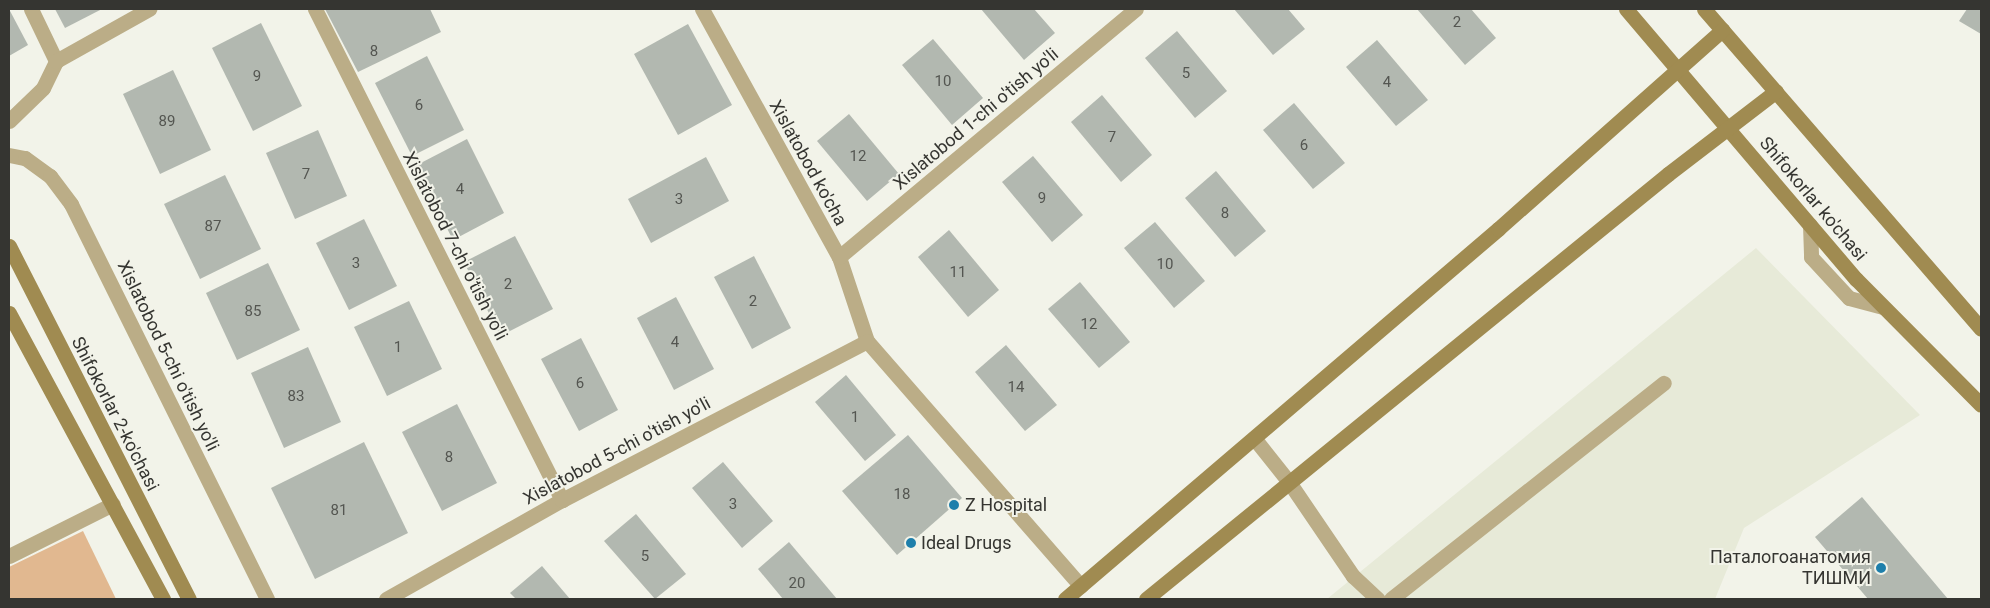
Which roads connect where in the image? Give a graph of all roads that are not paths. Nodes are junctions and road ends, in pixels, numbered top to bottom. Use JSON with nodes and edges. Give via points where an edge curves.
{"nodes":[{"id":1,"x":31,"y":9,"type":"edge"},
{"id":2,"x":150,"y":9,"type":"edge"},
{"id":3,"x":315,"y":9,"type":"edge"},
{"id":4,"x":702,"y":9,"type":"edge"},
{"id":5,"x":1136,"y":9,"type":"edge"},
{"id":6,"x":1626,"y":9,"type":"edge"},
{"id":7,"x":1704,"y":9,"type":"edge"},
{"id":8,"x":1722,"y":30,"type":"junction"},
{"id":9,"x":56,"y":61,"type":"junction"},
{"id":10,"x":1675,"y":69,"type":"junction"},
{"id":11,"x":1776,"y":91,"type":"junction"},
{"id":12,"x":9,"y":122,"type":"edge"},
{"id":13,"x":1728,"y":129,"type":"junction"},
{"id":14,"x":9,"y":155,"type":"edge"},
{"id":15,"x":9,"y":246,"type":"edge"},
{"id":16,"x":839,"y":257,"type":"junction"},
{"id":17,"x":9,"y":313,"type":"edge"},
{"id":18,"x":1981,"y":329,"type":"edge"},
{"id":19,"x":868,"y":341,"type":"junction"},
{"id":20,"x":1664,"y":383,"type":"dead end"},
{"id":21,"x":1981,"y":405,"type":"edge"},
{"id":22,"x":1254,"y":438,"type":"junction"},
{"id":23,"x":1288,"y":482,"type":"junction"},
{"id":24,"x":562,"y":500,"type":"junction"},
{"id":25,"x":113,"y":504,"type":"junction"},
{"id":26,"x":9,"y":556,"type":"edge"},
{"id":27,"x":1081,"y":586,"type":"junction"},
{"id":28,"x":163,"y":599,"type":"edge"},
{"id":29,"x":189,"y":599,"type":"edge"},
{"id":30,"x":267,"y":599,"type":"edge"},
{"id":31,"x":386,"y":599,"type":"edge"},
{"id":32,"x":1065,"y":599,"type":"edge"},
{"id":33,"x":1146,"y":599,"type":"edge"},
{"id":34,"x":1378,"y":599,"type":"edge"},
{"id":35,"x":1391,"y":599,"type":"edge"}],
"edges":[{"from":1,"to":9,"type":"street"},
{"from":2,"to":9,"type":"street"},
{"from":3,"to":24,"type":"street","name":"Xislatobod 7-chi o'tish yo'li"},
{"from":4,"to":16,"type":"street","name":"Xislatobod ko'cha"},
{"from":5,"to":16,"type":"street","name":"Xislatobod 1-chi o'tish yo'li"},
{"from":6,"to":10,"type":"main road","name":"Shifokorlar ko'chasi"},
{"from":7,"to":8,"type":"main road"},
{"from":8,"to":10,"type":"main road"},
{"from":8,"to":11,"type":"main road"},
{"from":9,"to":12,"type":"street","via":[[43,88]]},
{"from":10,"to":13,"type":"main road","name":"Shifokorlar ko'chasi"},
{"from":10,"to":22,"type":"main road","via":[[1498,228]]},
{"from":11,"to":13,"type":"main road"},
{"from":11,"to":18,"type":"main road"},
{"from":13,"to":21,"type":"main road","name":"Shifokorlar ko'chasi","via":[[1883,306]]},
{"from":13,"to":23,"type":"main road"},
{"from":14,"to":30,"type":"street","name":"Xislatobod 5-chi o'tish yo'li","via":[[25,158],[50,176],[71,204]]},
{"from":15,"to":29,"type":"main road","name":"Shifokorlar 2-ko'chasi"},
{"from":16,"to":19,"type":"street","name":"Xislatobod ko'cha"},
{"from":17,"to":25,"type":"main road"},
{"from":19,"to":24,"type":"street","name":"Xislatobod 5-chi o'tish yo'li"},
{"from":19,"to":27,"type":"street"},
{"from":20,"to":35,"type":"street"},
{"from":22,"to":23,"type":"street"},
{"from":22,"to":27,"type":"main road"},
{"from":23,"to":33,"type":"main road"},
{"from":23,"to":34,"type":"street","via":[[1353,576]]},
{"from":24,"to":31,"type":"street","name":"Xislatobod 5-chi o'tish yo'li"},
{"from":25,"to":26,"type":"street"},
{"from":25,"to":28,"type":"main road"},
{"from":27,"to":32,"type":"main road"}]}
